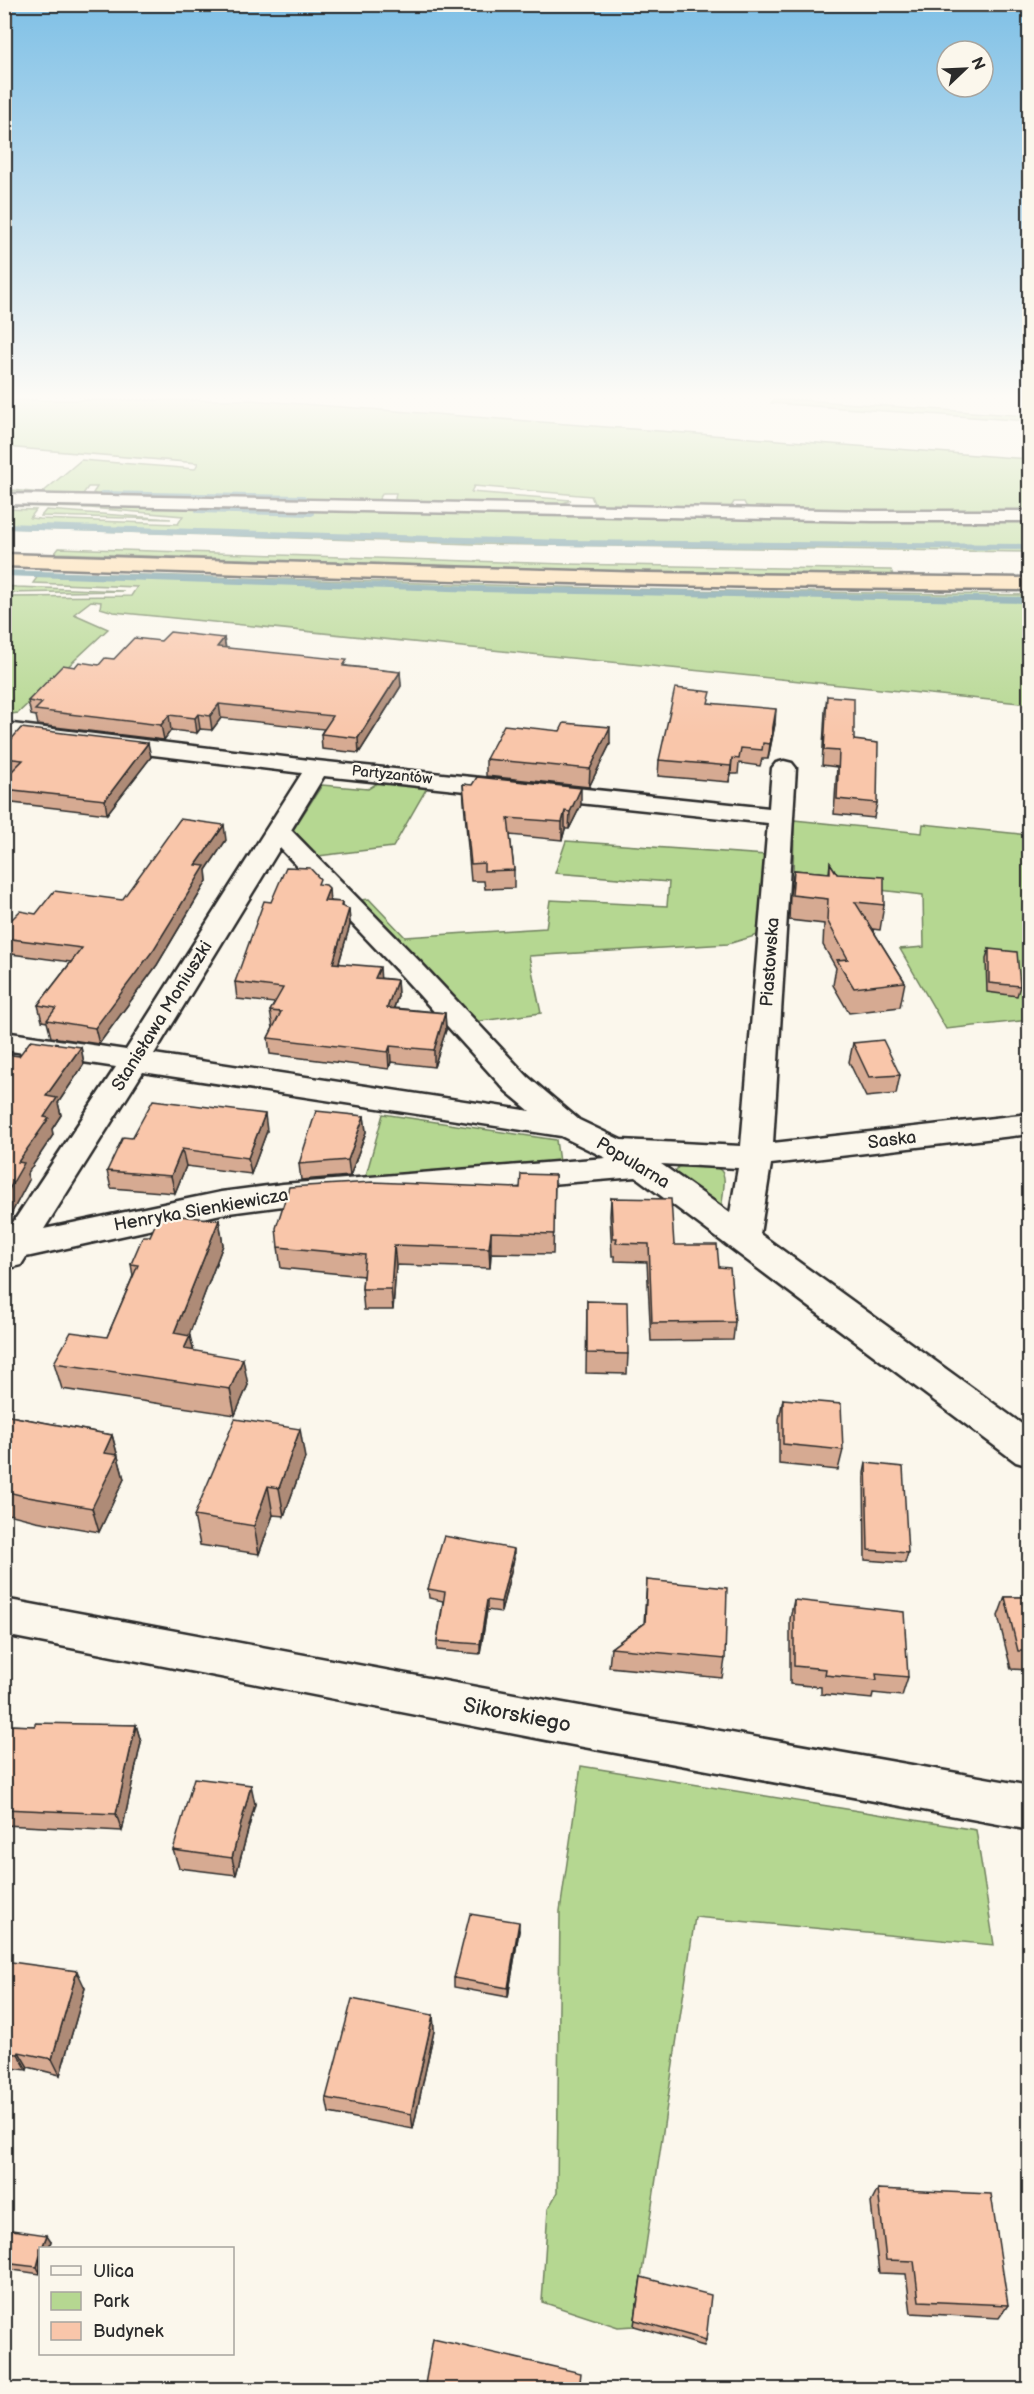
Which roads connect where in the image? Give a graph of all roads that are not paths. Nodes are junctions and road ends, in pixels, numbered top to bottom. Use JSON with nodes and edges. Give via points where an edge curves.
{"nodes":[{"id":1,"x":654,"y":512,"type":"edge"},
{"id":2,"x":1029,"y":516,"type":"edge"},
{"id":3,"x":4,"y":560,"type":"edge"},
{"id":4,"x":1029,"y":584,"type":"edge"},
{"id":5,"x":4,"y":730,"type":"edge"},
{"id":6,"x":317,"y":768,"type":"junction"},
{"id":7,"x":784,"y":768,"type":"dead end"},
{"id":8,"x":781,"y":817,"type":"junction"},
{"id":9,"x":278,"y":831,"type":"junction"},
{"id":10,"x":4,"y":1041,"type":"edge"},
{"id":11,"x":136,"y":1059,"type":"junction"},
{"id":12,"x":1029,"y":1125,"type":"edge"},
{"id":13,"x":568,"y":1127,"type":"junction"},
{"id":14,"x":756,"y":1156,"type":"junction"},
{"id":15,"x":629,"y":1158,"type":"junction"},
{"id":16,"x":742,"y":1238,"type":"junction"},
{"id":17,"x":10,"y":1255,"type":"edge"},
{"id":18,"x":1029,"y":1451,"type":"edge"},
{"id":19,"x":4,"y":1617,"type":"edge"},
{"id":20,"x":1029,"y":1808,"type":"edge"}],
"edges":[{"from":1,"to":2,"type":"street"},
{"from":3,"to":4,"type":"highway","via":[[837,584]]},
{"from":5,"to":6,"type":"street","name":"Partyzantów"},
{"from":6,"to":8,"type":"street","name":"Partyzantów"},
{"from":6,"to":9,"type":"street","name":"Stanisława Moniuszki"},
{"from":7,"to":8,"type":"street","name":"Piastowska"},
{"from":8,"to":14,"type":"street","name":"Piastowska"},
{"from":9,"to":11,"type":"street","name":"Stanisława Moniuszki"},
{"from":9,"to":13,"type":"street","name":"Popularna","via":[[518,1084]]},
{"from":10,"to":11,"type":"street"},
{"from":11,"to":13,"type":"street"},
{"from":11,"to":17,"type":"street","name":"Stanisława Moniuszki"},
{"from":12,"to":14,"type":"street","name":"Saska"},
{"from":13,"to":15,"type":"street","name":"Popularna"},
{"from":14,"to":15,"type":"street","name":"Saska"},
{"from":14,"to":16,"type":"street","name":"Piastowska"},
{"from":15,"to":16,"type":"street","name":"Popularna"},
{"from":15,"to":17,"type":"street","name":"Henryka Sienkiewicza","via":[[283,1195],[200,1208]]},
{"from":16,"to":18,"type":"street","name":"Popularna"},
{"from":19,"to":20,"type":"street","name":"Sikorskiego"}]}
